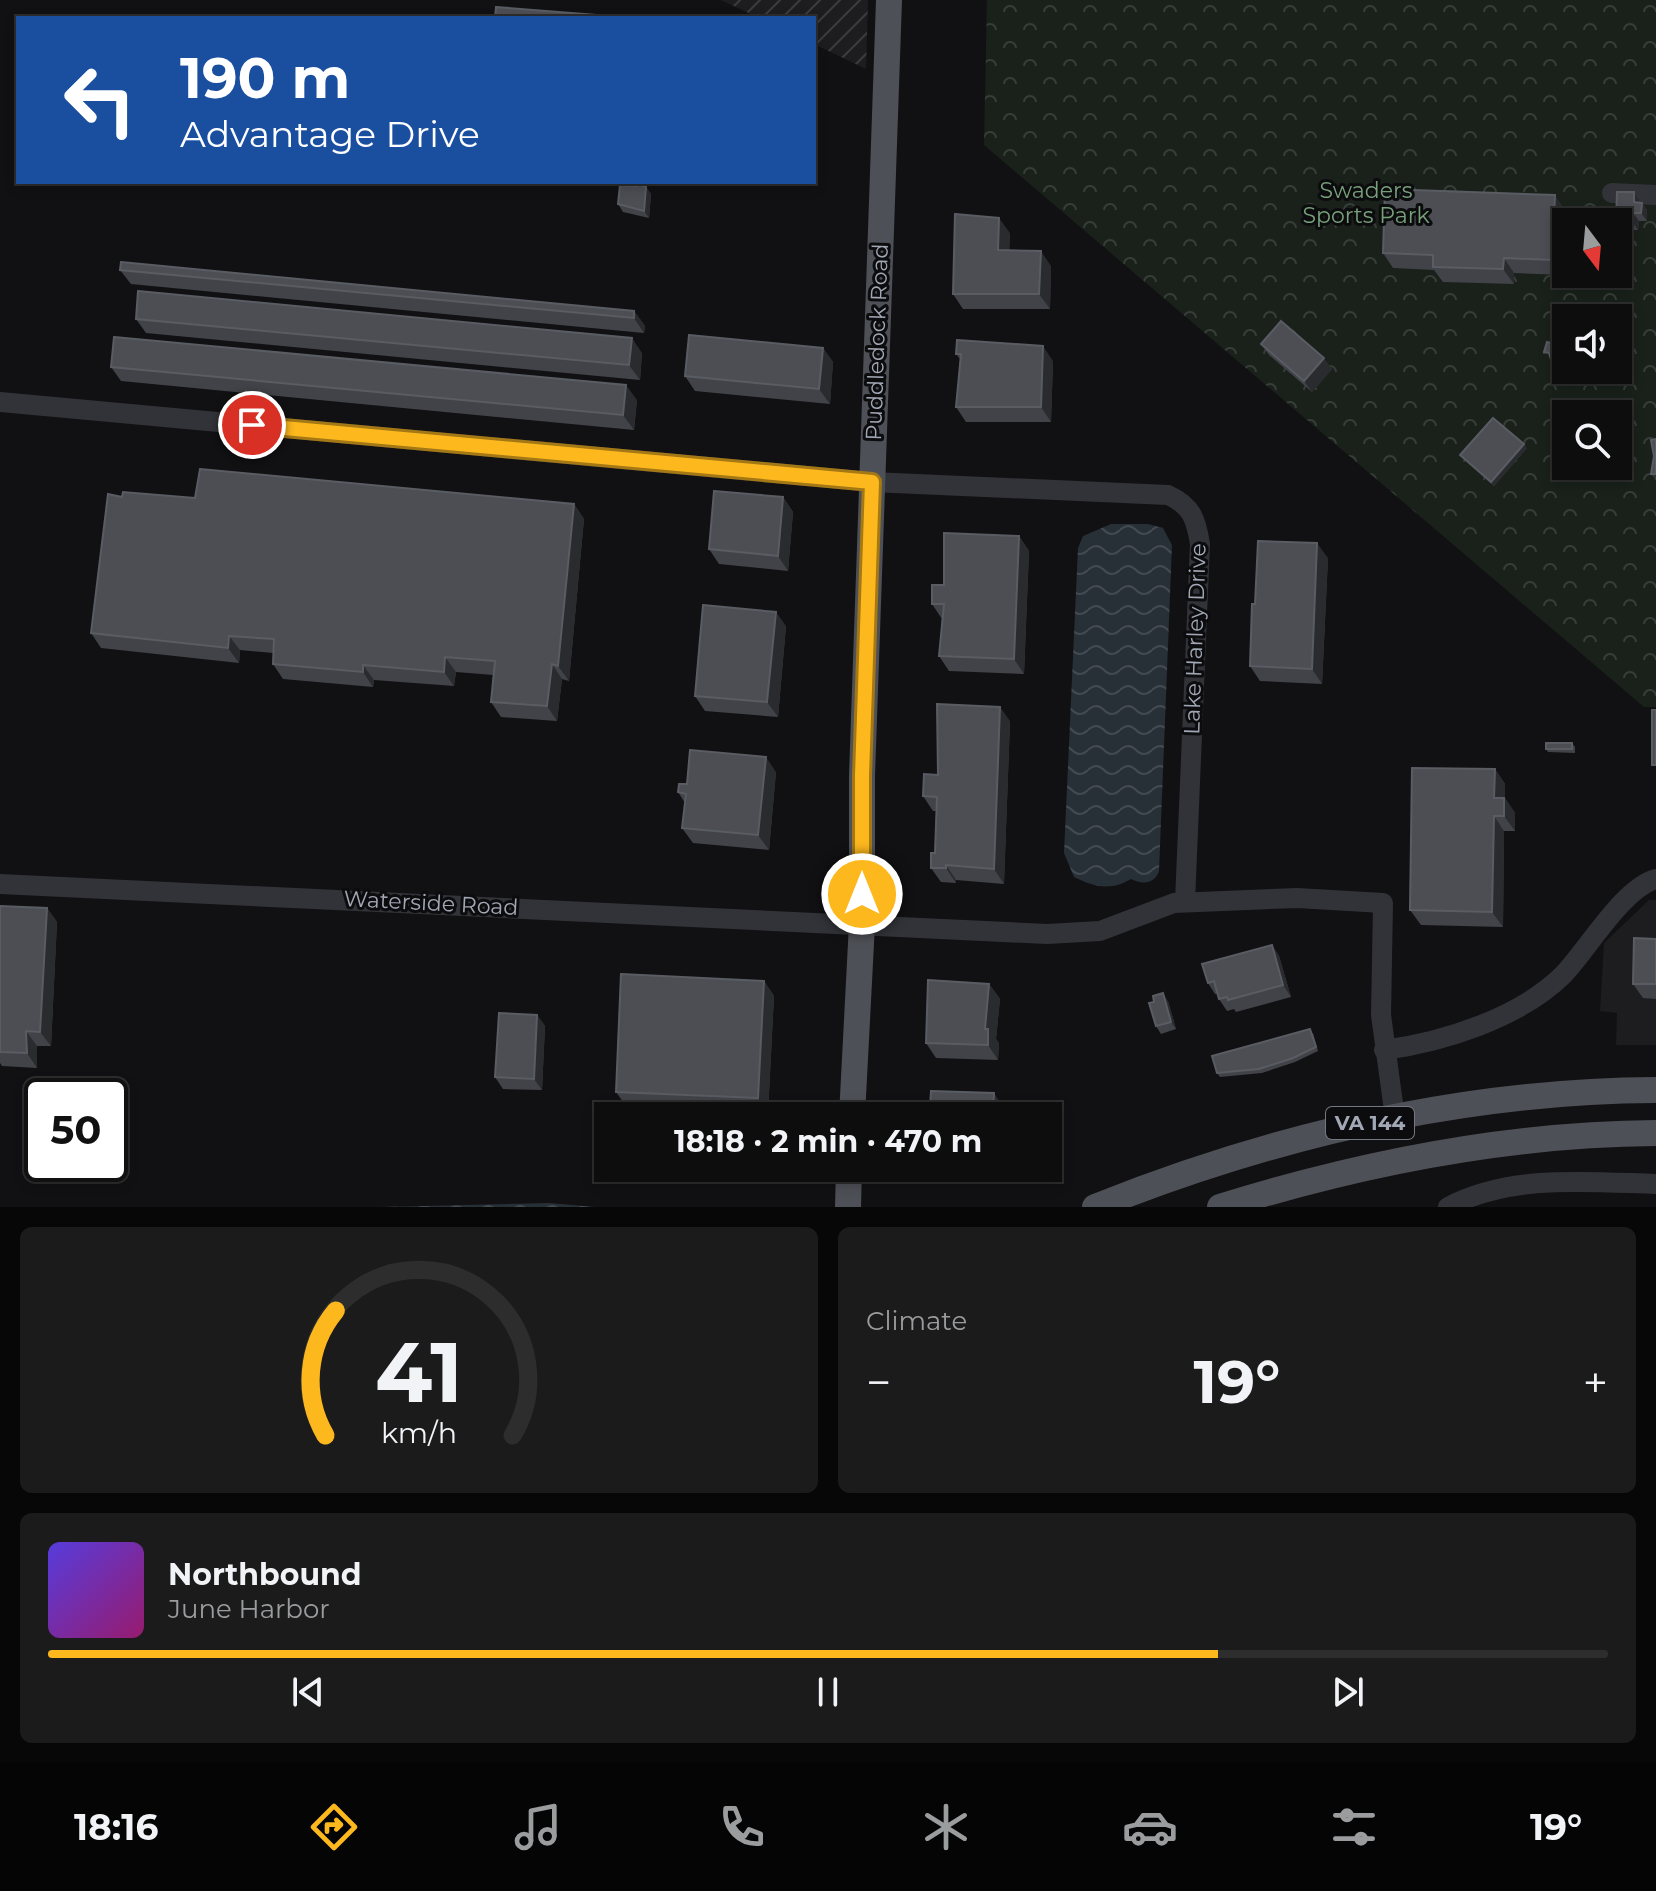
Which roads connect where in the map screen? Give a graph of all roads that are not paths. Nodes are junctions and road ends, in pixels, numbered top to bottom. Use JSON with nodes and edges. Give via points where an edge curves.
{"nodes":[{"id":1,"x":889,"y":0,"type":"edge"},
{"id":2,"x":1612,"y":193,"type":"dead end"},
{"id":3,"x":1654,"y":201,"type":"edge"},
{"id":4,"x":0,"y":402,"type":"edge"},
{"id":5,"x":872,"y":482,"type":"junction"},
{"id":6,"x":1656,"y":879,"type":"edge"},
{"id":7,"x":0,"y":884,"type":"edge"},
{"id":8,"x":1185,"y":902,"type":"junction"},
{"id":9,"x":862,"y":924,"type":"junction"},
{"id":10,"x":1384,"y":1050,"type":"junction"},
{"id":11,"x":1656,"y":1090,"type":"edge"},
{"id":12,"x":853,"y":1102,"type":"edge"},
{"id":13,"x":1395,"y":1118,"type":"junction"},
{"id":14,"x":1656,"y":1133,"type":"edge"},
{"id":15,"x":849,"y":1182,"type":"edge"},
{"id":16,"x":1656,"y":1184,"type":"edge"},
{"id":17,"x":848,"y":1207,"type":"edge"},
{"id":18,"x":1095,"y":1207,"type":"edge"},
{"id":19,"x":1220,"y":1207,"type":"edge"},
{"id":20,"x":1448,"y":1207,"type":"edge"}],
"edges":[{"from":1,"to":5,"type":"main road","name":"Puddledock Road"},
{"from":2,"to":3,"type":"street"},
{"from":4,"to":5,"type":"street"},
{"from":5,"to":8,"type":"street","name":"Lake Harley Drive","via":[[1168,495],[1184,502],[1196,518],[1200,544]]},
{"from":5,"to":9,"type":"main road","name":"Puddledock Road"},
{"from":6,"to":10,"type":"street","via":[[1633,892],[1560,978],[1518,1005],[1475,1029],[1431,1044]]},
{"from":7,"to":9,"type":"street","name":"Waterside Road"},
{"from":8,"to":9,"type":"street","name":"Waterside Road","via":[[1100,931],[1047,934]]},
{"from":8,"to":10,"type":"street","name":"Waterside Road","via":[[1297,898],[1383,903]]},
{"from":9,"to":12,"type":"main road","name":"Puddledock Road"},
{"from":10,"to":13,"type":"street"},
{"from":11,"to":13,"type":"main road","number":"VA 144","via":[[1504,1100]]},
{"from":13,"to":18,"type":"main road","number":"VA 144","via":[[1216,1163]]},
{"from":14,"to":19,"type":"main road","number":"VA 144","via":[[1572,1136],[1436,1153],[1293,1184]]},
{"from":15,"to":17,"type":"main road"},
{"from":16,"to":20,"type":"street","via":[[1543,1183],[1501,1188]]}]}
